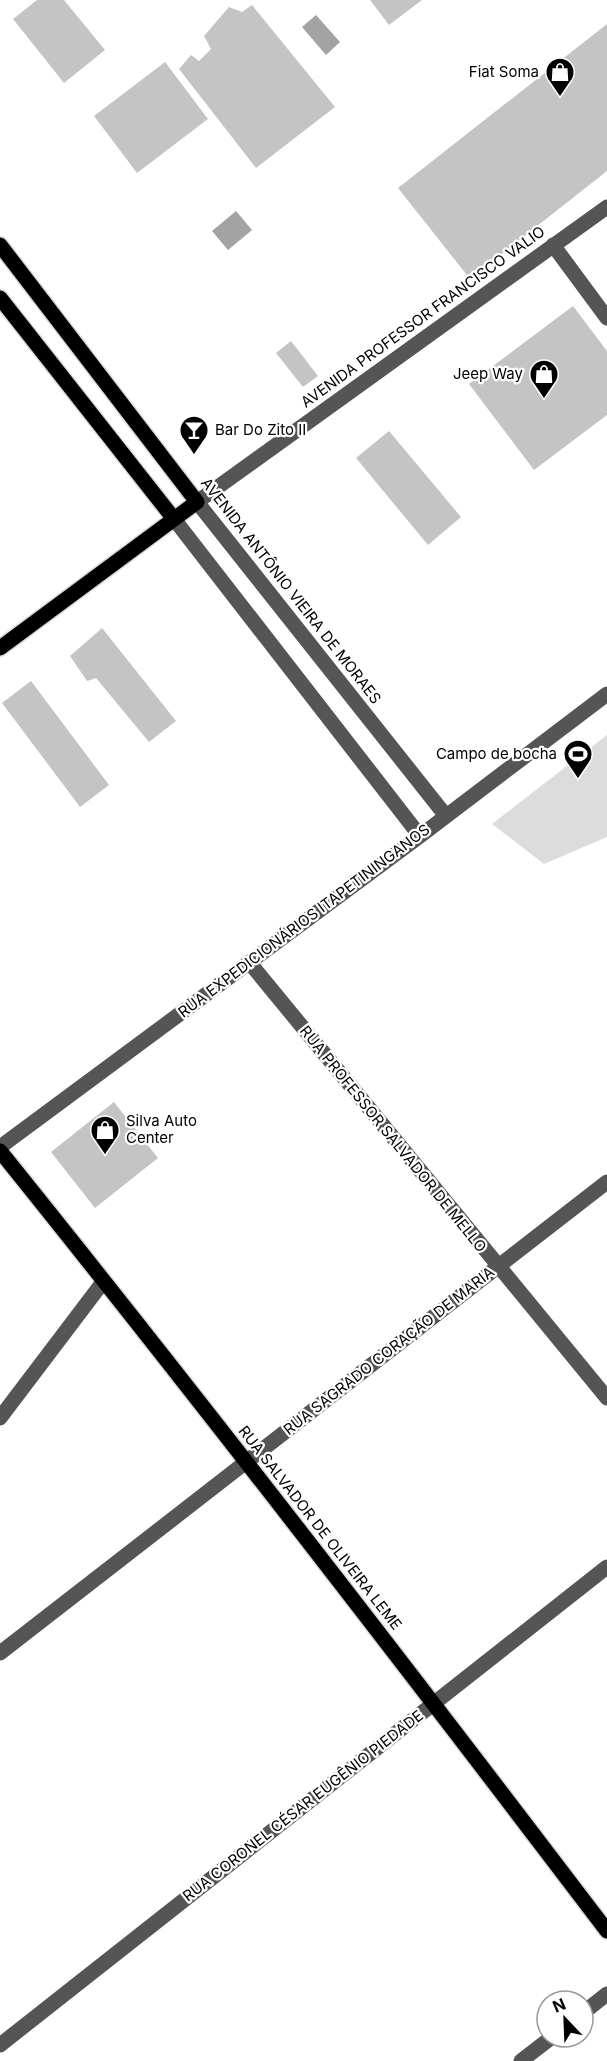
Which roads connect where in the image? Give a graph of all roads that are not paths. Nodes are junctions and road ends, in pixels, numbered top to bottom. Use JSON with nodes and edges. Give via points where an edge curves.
{"nodes":[{"id":1,"x":607,"y":207,"type":"edge"},
{"id":2,"x":0,"y":245,"type":"edge"},
{"id":3,"x":553,"y":245,"type":"junction"},
{"id":4,"x":0,"y":298,"type":"edge"},
{"id":5,"x":607,"y":318,"type":"edge"},
{"id":6,"x":197,"y":502,"type":"junction"},
{"id":7,"x":174,"y":519,"type":"junction"},
{"id":8,"x":0,"y":648,"type":"edge"},
{"id":9,"x":607,"y":694,"type":"edge"},
{"id":10,"x":446,"y":816,"type":"junction"},
{"id":11,"x":420,"y":836,"type":"junction"},
{"id":12,"x":249,"y":962,"type":"junction"},
{"id":13,"x":0,"y":1147,"type":"edge"},
{"id":14,"x":0,"y":1151,"type":"edge"},
{"id":15,"x":607,"y":1182,"type":"edge"},
{"id":16,"x":498,"y":1266,"type":"junction"},
{"id":17,"x":103,"y":1281,"type":"junction"},
{"id":18,"x":607,"y":1398,"type":"edge"},
{"id":19,"x":0,"y":1418,"type":"edge"},
{"id":20,"x":246,"y":1461,"type":"junction"},
{"id":21,"x":607,"y":1567,"type":"edge"},
{"id":22,"x":0,"y":1653,"type":"edge"},
{"id":23,"x":434,"y":1703,"type":"junction"},
{"id":24,"x":607,"y":1931,"type":"edge"},
{"id":25,"x":607,"y":1994,"type":"edge"},
{"id":26,"x":595,"y":2004,"type":"edge"},
{"id":27,"x":0,"y":2045,"type":"edge"},
{"id":28,"x":536,"y":2049,"type":"edge"},
{"id":29,"x":521,"y":2061,"type":"edge"}],
"edges":[{"from":1,"to":3,"type":"street","name":"AVENIDA PROFESSOR FRANCISCO VALIO"},
{"from":2,"to":6,"type":"main road","name":"AVENIDA ANTÔNIO VIEIRA DE MORAES"},
{"from":3,"to":5,"type":"street"},
{"from":3,"to":6,"type":"street","name":"AVENIDA PROFESSOR FRANCISCO VALIO"},
{"from":4,"to":7,"type":"main road"},
{"from":6,"to":7,"type":"main road","name":"AVENIDA PROFESSOR FRANCISCO VALIO"},
{"from":6,"to":10,"type":"street","name":"AVENIDA ANTÔNIO VIEIRA DE MORAES"},
{"from":7,"to":8,"type":"main road","name":"AVENIDA PROFESSOR FRANCISCO VALIO"},
{"from":7,"to":11,"type":"street"},
{"from":9,"to":10,"type":"street","name":"RUA EXPEDICIONÁRIOS ITAPETININGANOS"},
{"from":10,"to":11,"type":"street","name":"RUA EXPEDICIONÁRIOS ITAPETININGANOS"},
{"from":11,"to":12,"type":"street","name":"RUA EXPEDICIONÁRIOS ITAPETININGANOS"},
{"from":12,"to":13,"type":"street","name":"RUA EXPEDICIONÁRIOS ITAPETININGANOS"},
{"from":12,"to":16,"type":"street","name":"RUA PROFESSOR SALVADOR DE MELLO"},
{"from":14,"to":17,"type":"main road","name":"RUA SALVADOR DE OLIVEIRA LEME"},
{"from":15,"to":16,"type":"street","name":"RUA SAGRADO CORAÇÃO DE MARIA"},
{"from":16,"to":18,"type":"street","name":"RUA PROFESSOR SALVADOR DE MELLO"},
{"from":16,"to":20,"type":"street","name":"RUA SAGRADO CORAÇÃO DE MARIA"},
{"from":17,"to":19,"type":"street"},
{"from":17,"to":20,"type":"main road","name":"RUA SALVADOR DE OLIVEIRA LEME"},
{"from":20,"to":22,"type":"street","name":"RUA SAGRADO CORAÇÃO DE MARIA"},
{"from":20,"to":23,"type":"main road","name":"RUA SALVADOR DE OLIVEIRA LEME"},
{"from":21,"to":23,"type":"street","name":"RUA CORONEL CÉSAR EUGÊNIO PIEDADE"},
{"from":23,"to":24,"type":"main road","name":"RUA SALVADOR DE OLIVEIRA LEME"},
{"from":23,"to":27,"type":"street","name":"RUA CORONEL CÉSAR EUGÊNIO PIEDADE"},
{"from":25,"to":26,"type":"street"},
{"from":28,"to":29,"type":"street"}]}
